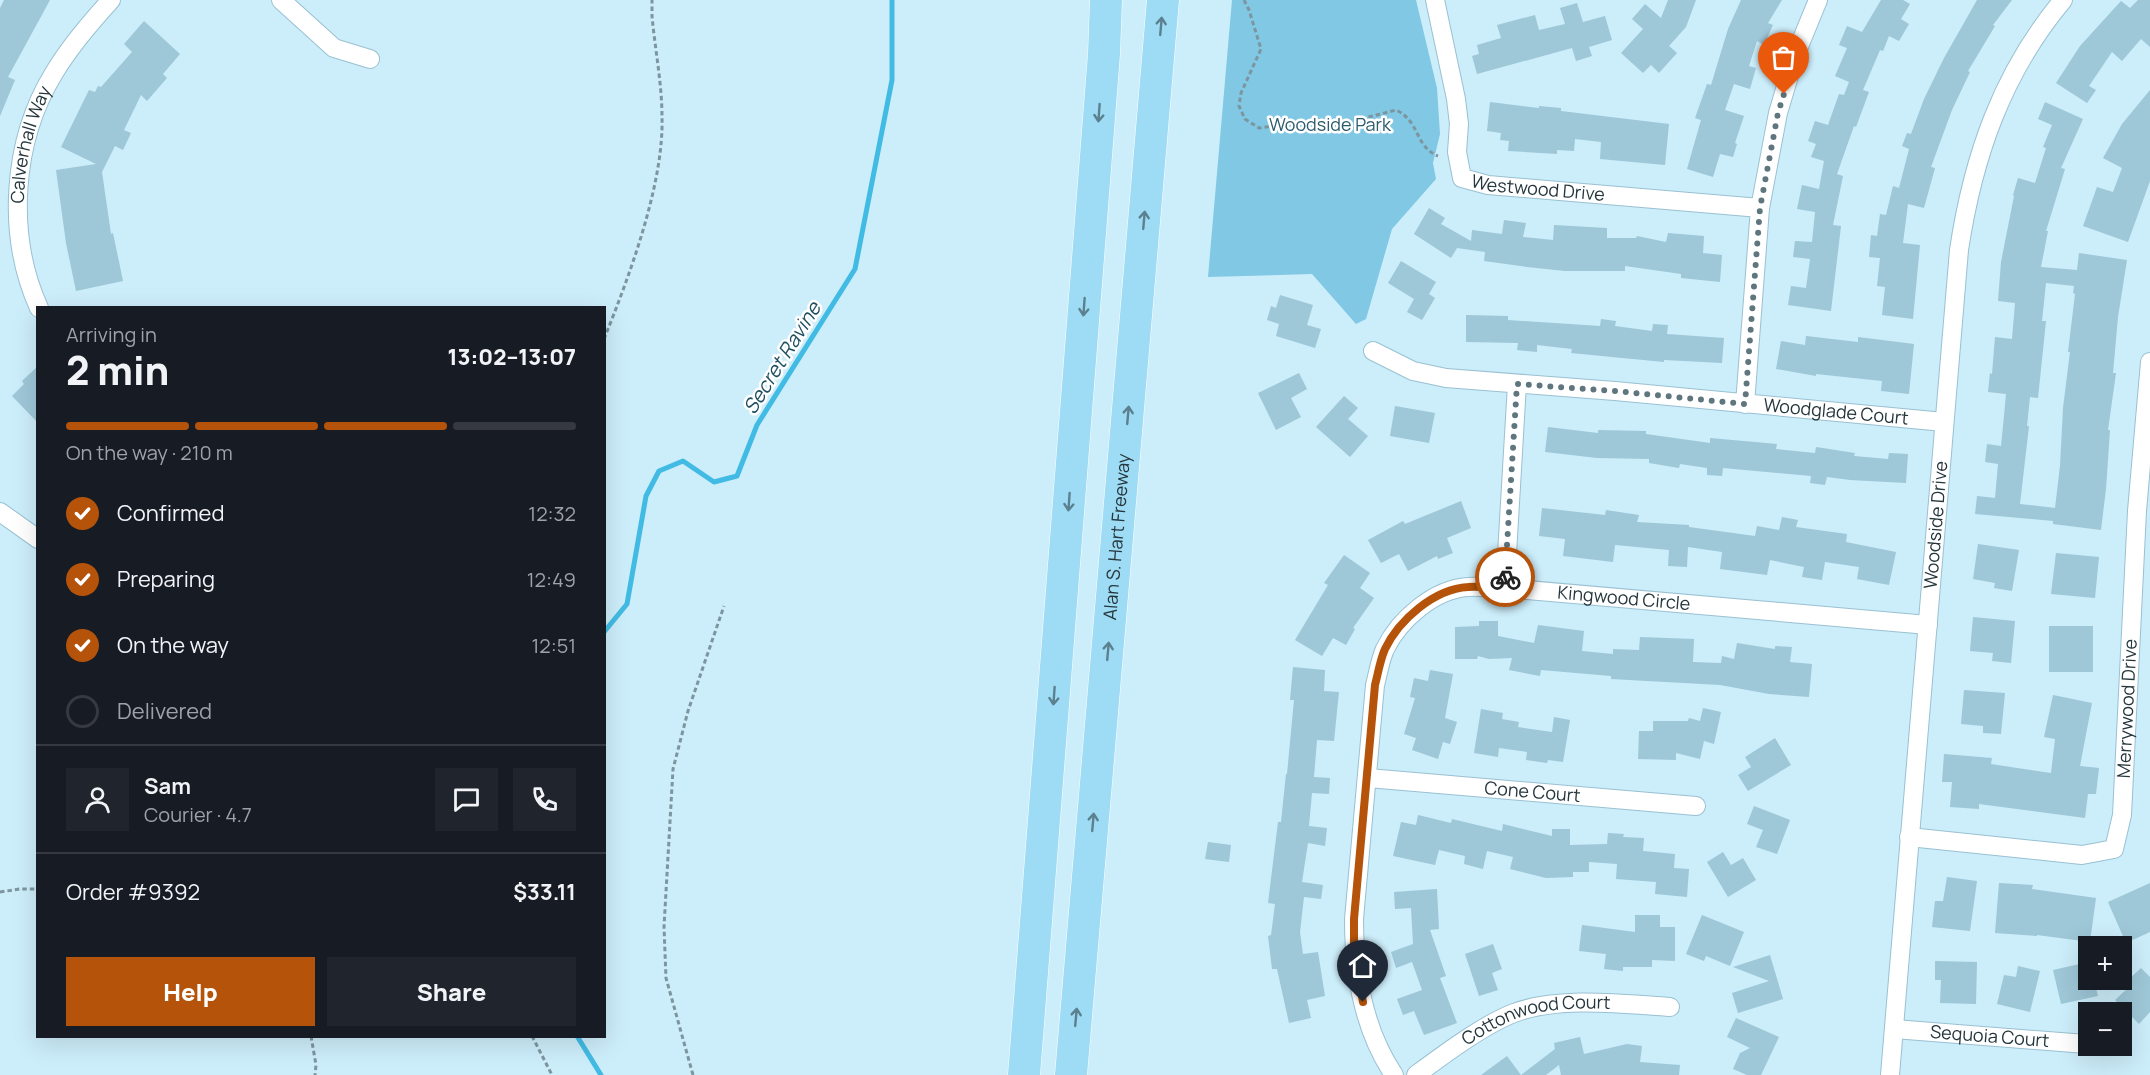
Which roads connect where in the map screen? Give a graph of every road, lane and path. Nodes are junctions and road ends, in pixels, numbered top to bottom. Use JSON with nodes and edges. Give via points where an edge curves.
{"nodes":[{"id":1,"x":111,"y":0,"type":"edge"},
{"id":2,"x":281,"y":0,"type":"edge"},
{"id":3,"x":652,"y":0,"type":"edge"},
{"id":4,"x":1106,"y":0,"type":"edge"},
{"id":5,"x":1163,"y":0,"type":"edge"},
{"id":6,"x":1244,"y":0,"type":"edge"},
{"id":7,"x":1818,"y":0,"type":"edge"},
{"id":8,"x":2063,"y":0,"type":"edge"},
{"id":9,"x":1438,"y":1,"type":"edge"},
{"id":10,"x":370,"y":59,"type":"dead end"},
{"id":11,"x":1438,"y":156,"type":"dead end"},
{"id":12,"x":1760,"y":208,"type":"junction"},
{"id":13,"x":38,"y":306,"type":"edge"},
{"id":14,"x":606,"y":333,"type":"edge"},
{"id":15,"x":1373,"y":351,"type":"dead end"},
{"id":16,"x":2150,"y":362,"type":"edge"},
{"id":17,"x":1517,"y":384,"type":"junction"},
{"id":18,"x":1745,"y":404,"type":"junction"},
{"id":19,"x":1944,"y":422,"type":"junction"},
{"id":20,"x":0,"y":512,"type":"edge"},
{"id":21,"x":36,"y":538,"type":"edge"},
{"id":22,"x":1505,"y":588,"type":"junction"},
{"id":23,"x":724,"y":606,"type":"dead end"},
{"id":24,"x":1928,"y":625,"type":"junction"},
{"id":25,"x":1368,"y":778,"type":"junction"},
{"id":26,"x":1696,"y":806,"type":"dead end"},
{"id":27,"x":1910,"y":837,"type":"junction"},
{"id":28,"x":36,"y":889,"type":"edge"},
{"id":29,"x":0,"y":892,"type":"edge"},
{"id":30,"x":1671,"y":1007,"type":"dead end"},
{"id":31,"x":1894,"y":1029,"type":"junction"},
{"id":32,"x":311,"y":1038,"type":"edge"},
{"id":33,"x":533,"y":1038,"type":"edge"},
{"id":34,"x":2078,"y":1043,"type":"edge"},
{"id":35,"x":315,"y":1075,"type":"edge"},
{"id":36,"x":552,"y":1075,"type":"edge"},
{"id":37,"x":693,"y":1075,"type":"edge"},
{"id":38,"x":1024,"y":1075,"type":"edge"},
{"id":39,"x":1071,"y":1075,"type":"edge"},
{"id":40,"x":1394,"y":1075,"type":"edge"},
{"id":41,"x":1416,"y":1075,"type":"edge"},
{"id":42,"x":1890,"y":1075,"type":"edge"}],
"edges":[{"from":1,"to":13,"type":"street","name":"Calverhall Way","via":[[53,74],[26,141],[18,226],[24,265]]},
{"from":2,"to":10,"type":"street","via":[[334,48]]},
{"from":3,"to":14,"type":"path","via":[[662,118],[660,156],[646,218]]},
{"from":4,"to":38,"type":"highway","one_way":true},
{"from":39,"to":5,"type":"highway","name":"Alan S. Hart Freeway","one_way":true},
{"from":6,"to":11,"type":"path","via":[[1261,49],[1241,93],[1239,106],[1245,120],[1258,128],[1317,120],[1357,120],[1396,110],[1416,128],[1423,146]]},
{"from":7,"to":12,"type":"street","via":[[1778,113]]},
{"from":8,"to":19,"type":"street","name":"Woodside Drive","via":[[2009,81],[1978,157],[1959,250]]},
{"from":9,"to":12,"type":"street","name":"Westwood Drive","via":[[1456,99],[1457,152],[1462,178],[1488,185]]},
{"from":12,"to":18,"type":"street"},
{"from":15,"to":17,"type":"street","name":"Woodglade Court","via":[[1413,371]]},
{"from":16,"to":27,"type":"street","name":"Merrywood Drive","via":[[2137,510],[2122,815],[2114,849],[2082,855]]},
{"from":17,"to":18,"type":"street","name":"Woodglade Court"},
{"from":17,"to":22,"type":"street"},
{"from":18,"to":19,"type":"street","name":"Woodglade Court"},
{"from":19,"to":24,"type":"street","name":"Woodside Drive"},
{"from":20,"to":21,"type":"street"},
{"from":22,"to":24,"type":"street","name":"Kingwood Circle"},
{"from":22,"to":25,"type":"street","name":"Kingwood Circle","via":[[1466,587],[1440,594],[1399,628],[1385,650],[1375,685]]},
{"from":23,"to":37,"type":"path","via":[[688,711],[672,780],[664,927],[666,978]]},
{"from":24,"to":27,"type":"street","name":"Woodside Drive"},
{"from":25,"to":26,"type":"street","name":"Cone Court"},
{"from":25,"to":40,"type":"street","name":"Kingwood Circle","via":[[1354,955],[1367,1019]]},
{"from":27,"to":31,"type":"street","name":"Woodside Drive"},
{"from":28,"to":29,"type":"path"},
{"from":30,"to":41,"type":"street","name":"Cottonwood Court","via":[[1603,1002],[1557,1004],[1514,1013]]},
{"from":31,"to":34,"type":"street","name":"Sequoia Court"},
{"from":31,"to":42,"type":"street","name":"Woodside Drive"},
{"from":32,"to":35,"type":"path"},
{"from":33,"to":36,"type":"path"}]}
